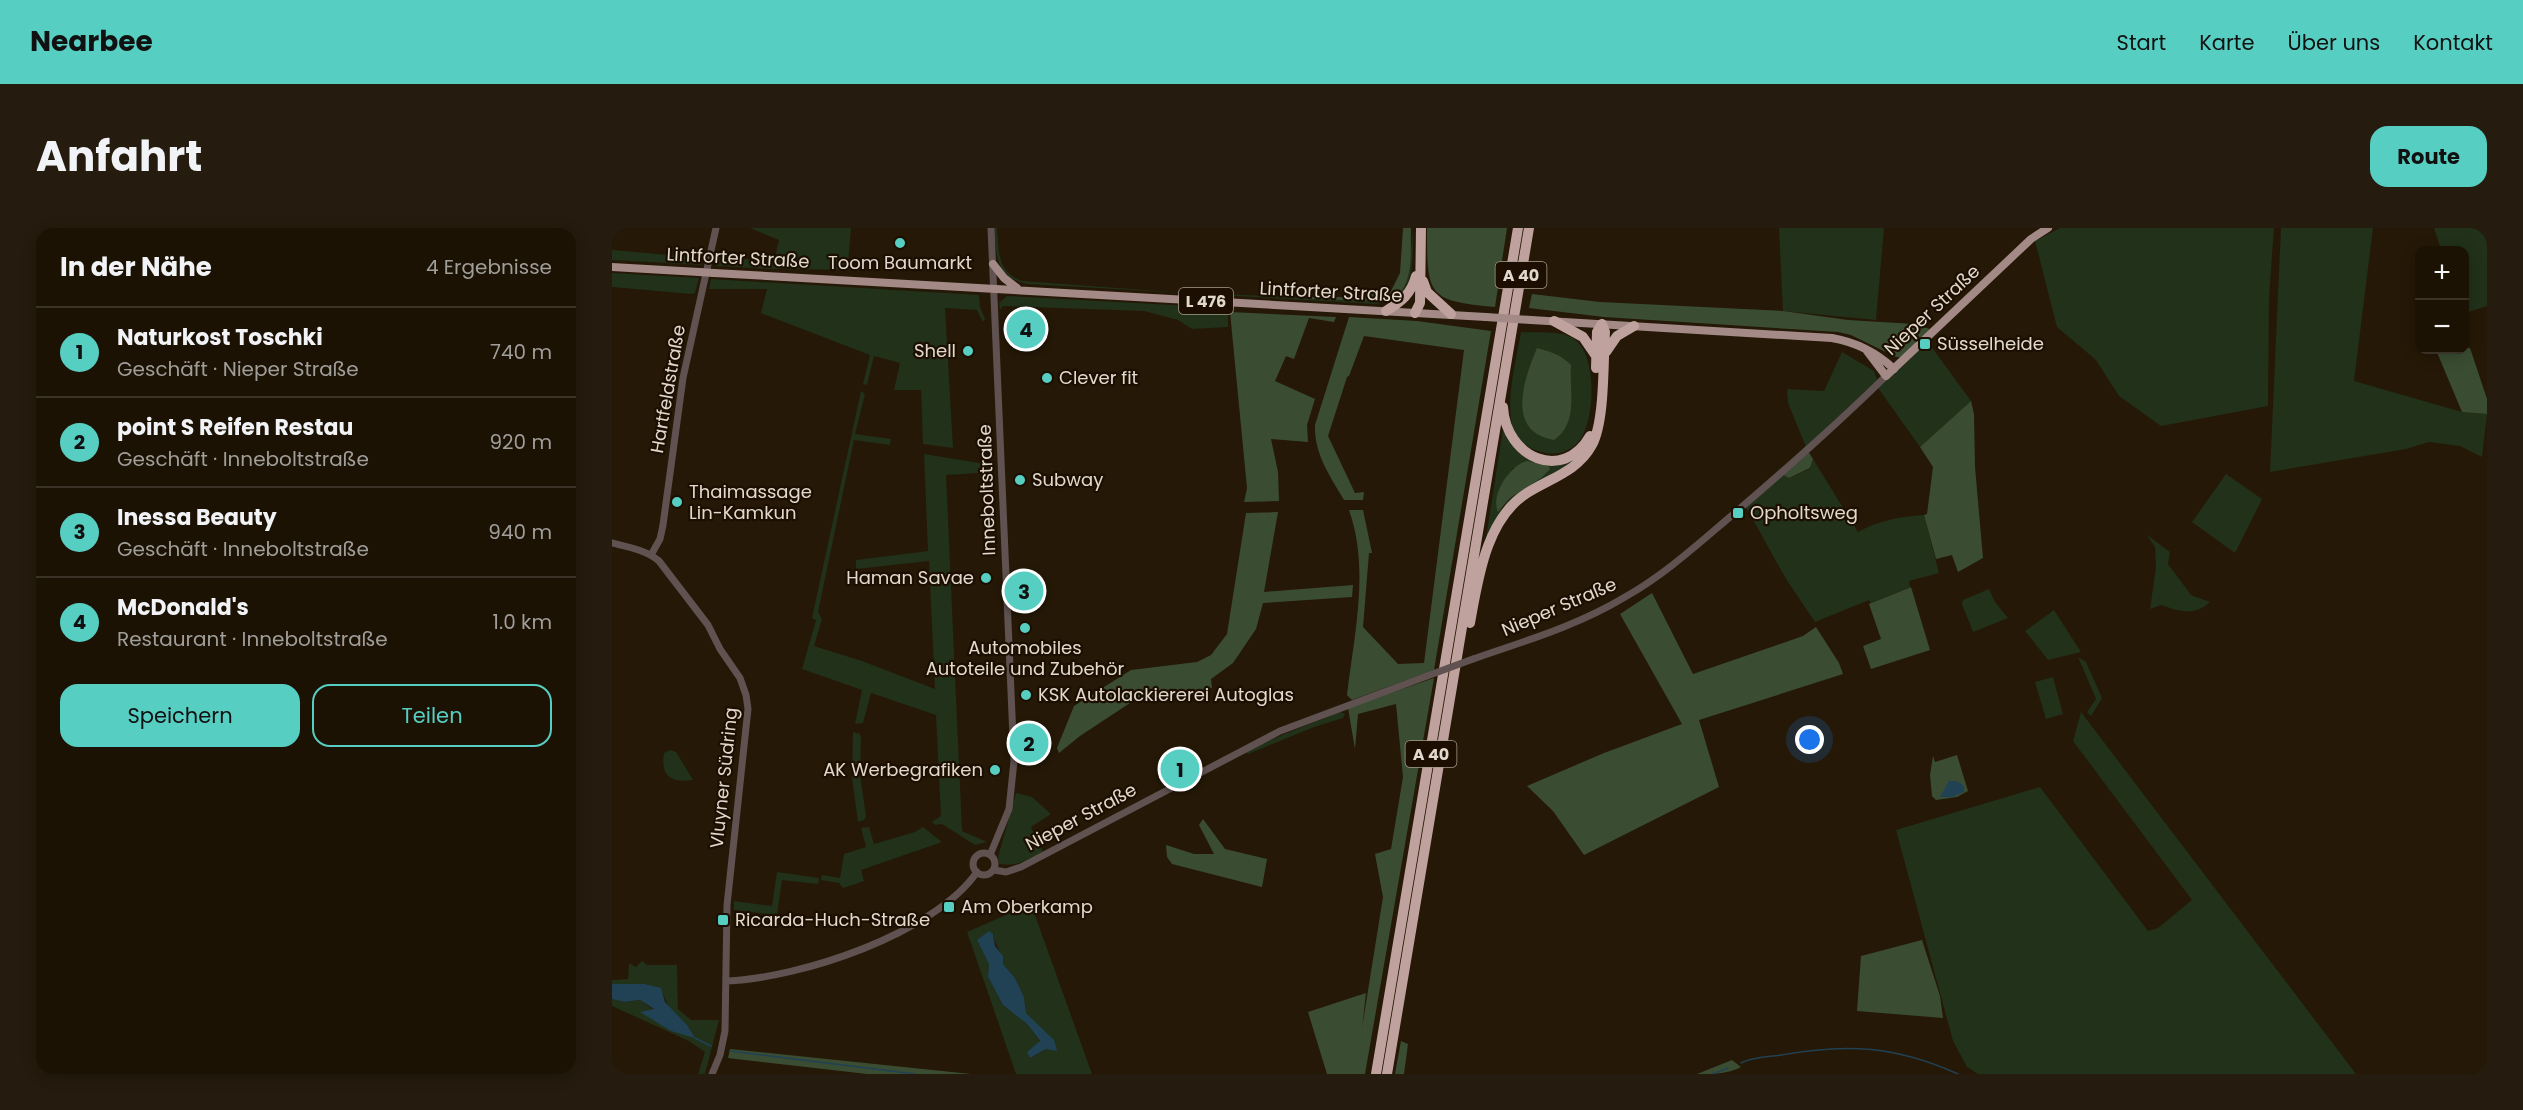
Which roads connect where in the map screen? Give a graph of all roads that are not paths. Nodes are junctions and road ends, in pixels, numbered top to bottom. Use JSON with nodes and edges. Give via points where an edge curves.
{"nodes":[{"id":1,"x":716,"y":228,"type":"edge"},
{"id":2,"x":991,"y":228,"type":"edge"},
{"id":3,"x":1419,"y":228,"type":"edge"},
{"id":4,"x":1512,"y":228,"type":"edge"},
{"id":5,"x":1518,"y":228,"type":"edge"},
{"id":6,"x":1529,"y":228,"type":"edge"},
{"id":7,"x":2048,"y":228,"type":"edge"},
{"id":8,"x":993,"y":264,"type":"junction"},
{"id":9,"x":612,"y":267,"type":"edge"},
{"id":10,"x":1418,"y":276,"type":"junction"},
{"id":11,"x":993,"y":288,"type":"junction"},
{"id":12,"x":1020,"y":289,"type":"junction"},
{"id":13,"x":1508,"y":293,"type":"junction"},
{"id":14,"x":1386,"y":311,"type":"junction"},
{"id":15,"x":1415,"y":313,"type":"junction"},
{"id":16,"x":1451,"y":314,"type":"junction"},
{"id":17,"x":1554,"y":321,"type":"junction"},
{"id":18,"x":1602,"y":324,"type":"junction"},
{"id":19,"x":1634,"y":326,"type":"junction"},
{"id":20,"x":1867,"y":350,"type":"junction"},
{"id":21,"x":1600,"y":357,"type":"junction"},
{"id":22,"x":1894,"y":369,"type":"junction"},
{"id":23,"x":1886,"y":376,"type":"junction"},
{"id":24,"x":1502,"y":386,"type":"junction"},
{"id":25,"x":612,"y":543,"type":"edge"},
{"id":26,"x":651,"y":555,"type":"junction"},
{"id":27,"x":1444,"y":735,"type":"junction"},
{"id":28,"x":990,"y":855,"type":"junction"},
{"id":29,"x":994,"y":870,"type":"junction"},
{"id":30,"x":977,"y":872,"type":"junction"},
{"id":31,"x":727,"y":981,"type":"junction"},
{"id":32,"x":712,"y":1074,"type":"edge"},
{"id":33,"x":1376,"y":1074,"type":"edge"},
{"id":34,"x":1387,"y":1074,"type":"edge"}],
"edges":[{"from":1,"to":26,"type":"street","name":"Hartfeldstraße","via":[[683,378],[661,532]]},
{"from":2,"to":8,"type":"street","name":"Inneboltstraße"},
{"from":3,"to":10,"type":"highway"},
{"from":4,"to":13,"type":"highway"},
{"from":5,"to":13,"type":"highway","number":"A 40"},
{"from":6,"to":24,"type":"highway","number":"A 40"},
{"from":7,"to":22,"type":"main road","name":"Nieper Straße","via":[[2031,239]]},
{"from":8,"to":11,"type":"street","name":"Inneboltstraße"},
{"from":8,"to":12,"type":"main road","via":[[1004,279]]},
{"from":9,"to":11,"type":"main road","name":"Lintforter Straße","number":"L 476","bridge":true},
{"from":10,"to":14,"type":"highway","via":[[1408,295]]},
{"from":10,"to":15,"type":"highway","via":[[1412,302]]},
{"from":10,"to":16,"type":"highway","via":[[1427,292]]},
{"from":11,"to":12,"type":"main road","name":"Lintforter Straße","number":"L 476"},
{"from":11,"to":28,"type":"street","name":"Inneboltstraße","via":[[1014,761],[1009,809]]},
{"from":12,"to":14,"type":"main road","name":"Lintforter Straße","number":"L 476"},
{"from":13,"to":33,"type":"highway","number":"A 40"},
{"from":14,"to":15,"type":"main road","name":"Lintforter Straße","number":"L 476"},
{"from":15,"to":16,"type":"main road","name":"Lintforter Straße","number":"L 476"},
{"from":16,"to":17,"type":"main road","name":"Lintforter Straße","number":"L 476","bridge":true},
{"from":17,"to":18,"type":"main road","name":"Lintforter Straße","number":"L 476"},
{"from":17,"to":21,"type":"highway","via":[[1583,337]]},
{"from":18,"to":19,"type":"main road","name":"Lintforter Straße","number":"L 476"},
{"from":18,"to":21,"type":"highway","via":[[1597,332]]},
{"from":19,"to":20,"type":"main road","name":"Lintforter Straße","number":"L 476","via":[[1832,338]]},
{"from":19,"to":21,"type":"highway","via":[[1617,336]]},
{"from":20,"to":22,"type":"main road","name":"Lintforter Straße","number":"L 476"},
{"from":20,"to":23,"type":"main road"},
{"from":21,"to":24,"type":"highway","via":[[1593,428],[1582,447],[1566,457],[1542,460],[1516,445],[1504,419]]},
{"from":21,"to":27,"type":"highway","via":[[1598,430],[1586,455],[1574,468],[1514,503],[1496,528],[1482,566],[1456,696]]},
{"from":22,"to":23,"type":"main road","name":"Nieper Straße"},
{"from":23,"to":29,"type":"street","name":"Nieper Straße","bridge":true,"via":[[1808,451],[1681,558],[1604,609],[1280,731],[1021,867],[1006,872]]},
{"from":24,"to":27,"type":"highway","number":"A 40"},
{"from":25,"to":26,"type":"street"},
{"from":26,"to":31,"type":"street","name":"Vluyner Südring","via":[[708,625],[746,695],[746,743],[727,905]]},
{"from":27,"to":34,"type":"highway","number":"A 40"},
{"from":28,"to":29,"type":"street"},
{"from":28,"to":30,"type":"street","via":[[980,854],[976,858]]},
{"from":29,"to":30,"type":"street","via":[[986,875]]},
{"from":30,"to":31,"type":"street","via":[[942,907],[877,943],[780,975]]},
{"from":31,"to":32,"type":"street","name":"Vluyner Südring","via":[[723,1043]]}]}
